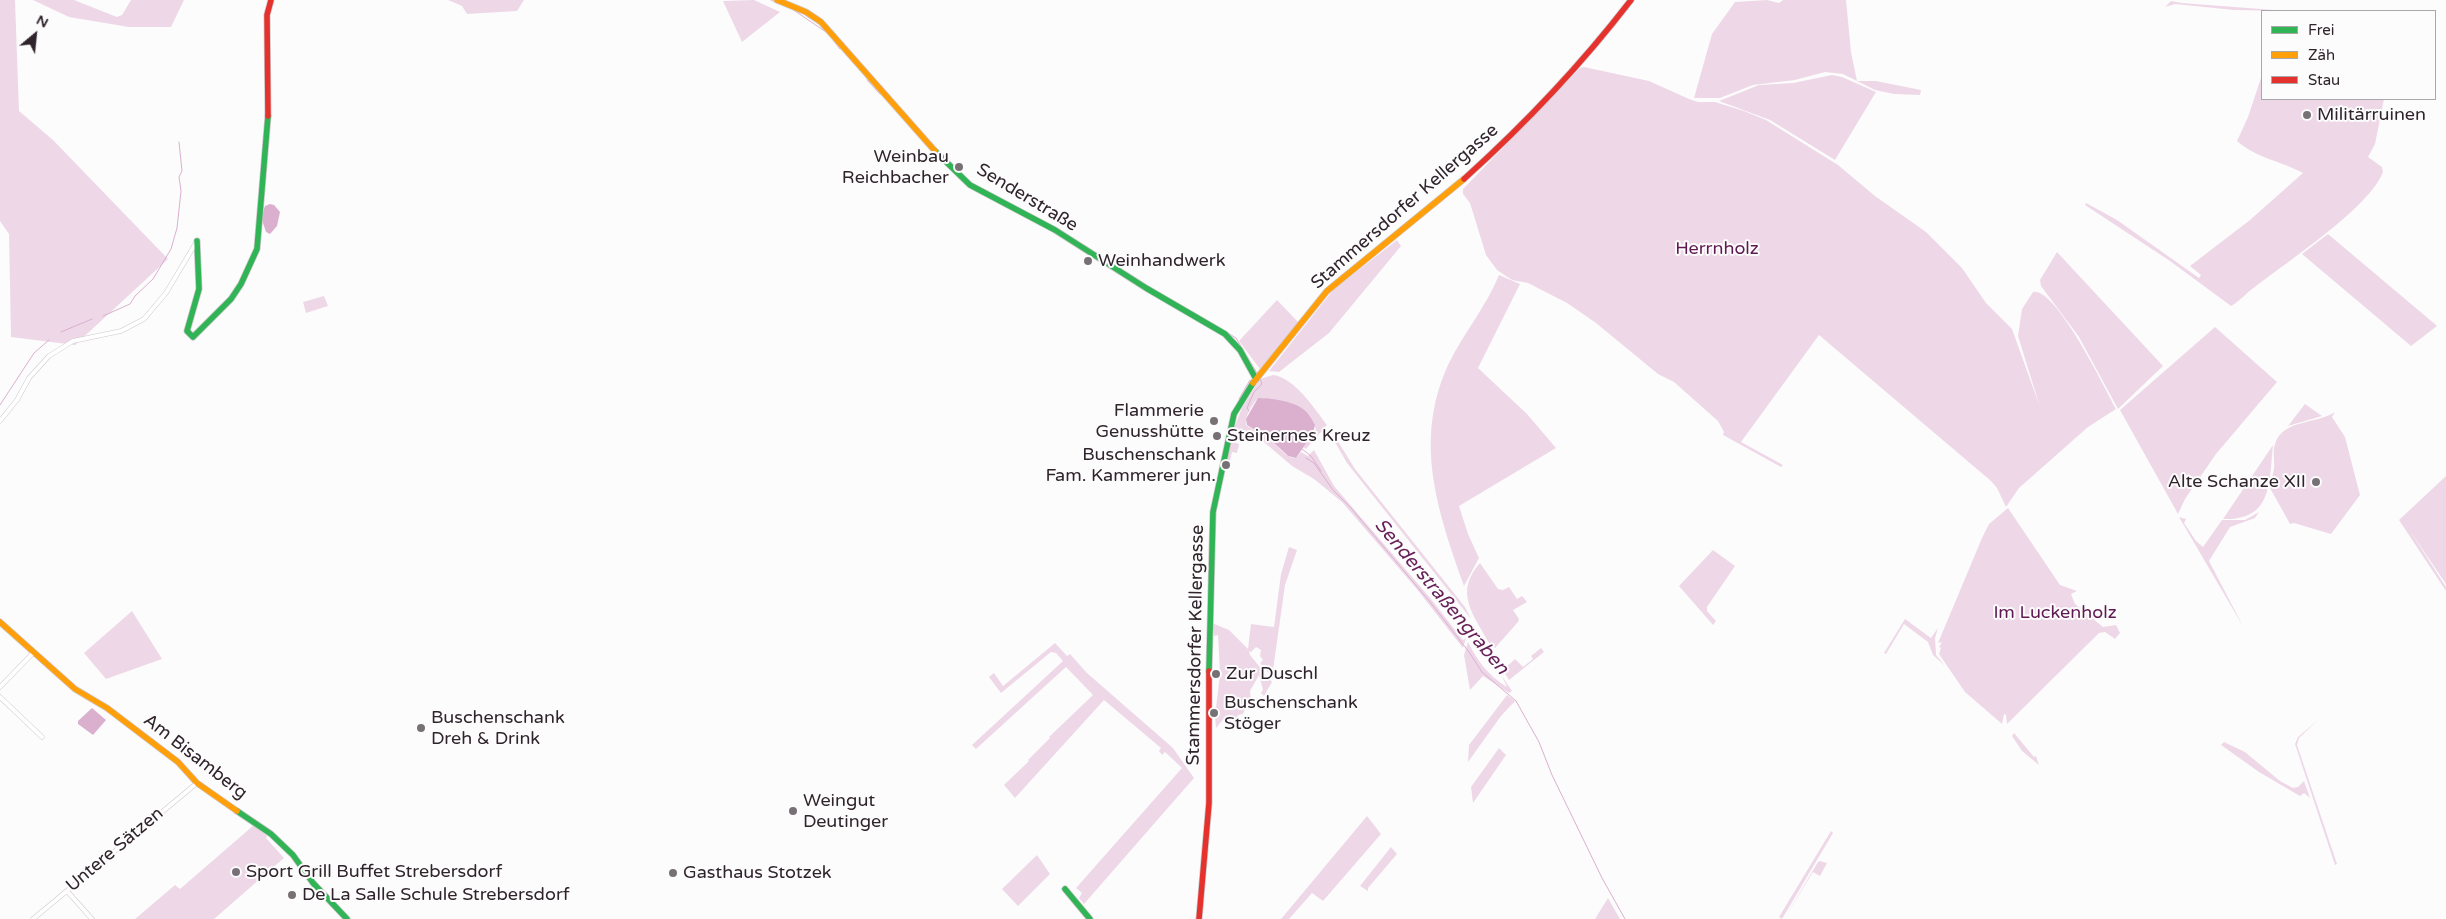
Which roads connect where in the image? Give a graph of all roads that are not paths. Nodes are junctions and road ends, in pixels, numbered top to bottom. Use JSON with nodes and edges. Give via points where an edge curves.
{"nodes":[{"id":1,"x":270,"y":0,"type":"edge"},
{"id":2,"x":777,"y":0,"type":"edge"},
{"id":3,"x":1631,"y":0,"type":"edge"},
{"id":4,"x":197,"y":241,"type":"joint"},
{"id":5,"x":1258,"y":376,"type":"junction"},
{"id":6,"x":0,"y":421,"type":"edge"},
{"id":7,"x":0,"y":622,"type":"edge"},
{"id":8,"x":34,"y":652,"type":"junction"},
{"id":9,"x":0,"y":687,"type":"edge"},
{"id":10,"x":0,"y":697,"type":"edge"},
{"id":11,"x":42,"y":737,"type":"dead end"},
{"id":12,"x":197,"y":783,"type":"junction"},
{"id":13,"x":1065,"y":889,"type":"dead end"},
{"id":14,"x":67,"y":891,"type":"junction"},
{"id":15,"x":34,"y":919,"type":"edge"},
{"id":16,"x":92,"y":919,"type":"edge"},
{"id":17,"x":347,"y":919,"type":"edge"},
{"id":18,"x":1090,"y":919,"type":"edge"},
{"id":19,"x":1199,"y":919,"type":"edge"}],
"edges":[{"from":1,"to":4,"type":"street","via":[[267,15],[268,126],[257,249],[231,299],[193,337],[187,331],[187,325],[196,308],[200,287]]},
{"from":2,"to":5,"type":"street","name":"Senderstraße","via":[[821,22],[919,135],[970,185],[1048,226],[1224,334]]},
{"from":3,"to":5,"type":"street","name":"Stammersdorfer Kellergasse","via":[[1591,52],[1492,154],[1328,291]]},
{"from":4,"to":6,"type":"street","via":[[166,293],[144,318],[121,331],[73,341],[49,356],[29,378]]},
{"from":5,"to":19,"type":"street","name":"Stammersdorfer Kellergasse","via":[[1233,416],[1214,512],[1209,803]]},
{"from":7,"to":8,"type":"street","name":"Am Bisamberg"},
{"from":8,"to":9,"type":"street"},
{"from":8,"to":12,"type":"street","name":"Am Bisamberg","via":[[86,698],[107,708],[172,757]]},
{"from":10,"to":11,"type":"street"},
{"from":12,"to":14,"type":"street","name":"Untere Sätzen"},
{"from":12,"to":17,"type":"street","name":"Am Bisamberg","via":[[287,848],[313,883]]},
{"from":13,"to":18,"type":"street"},
{"from":14,"to":15,"type":"street","name":"Untere Sätzen"},
{"from":14,"to":16,"type":"street"}]}
